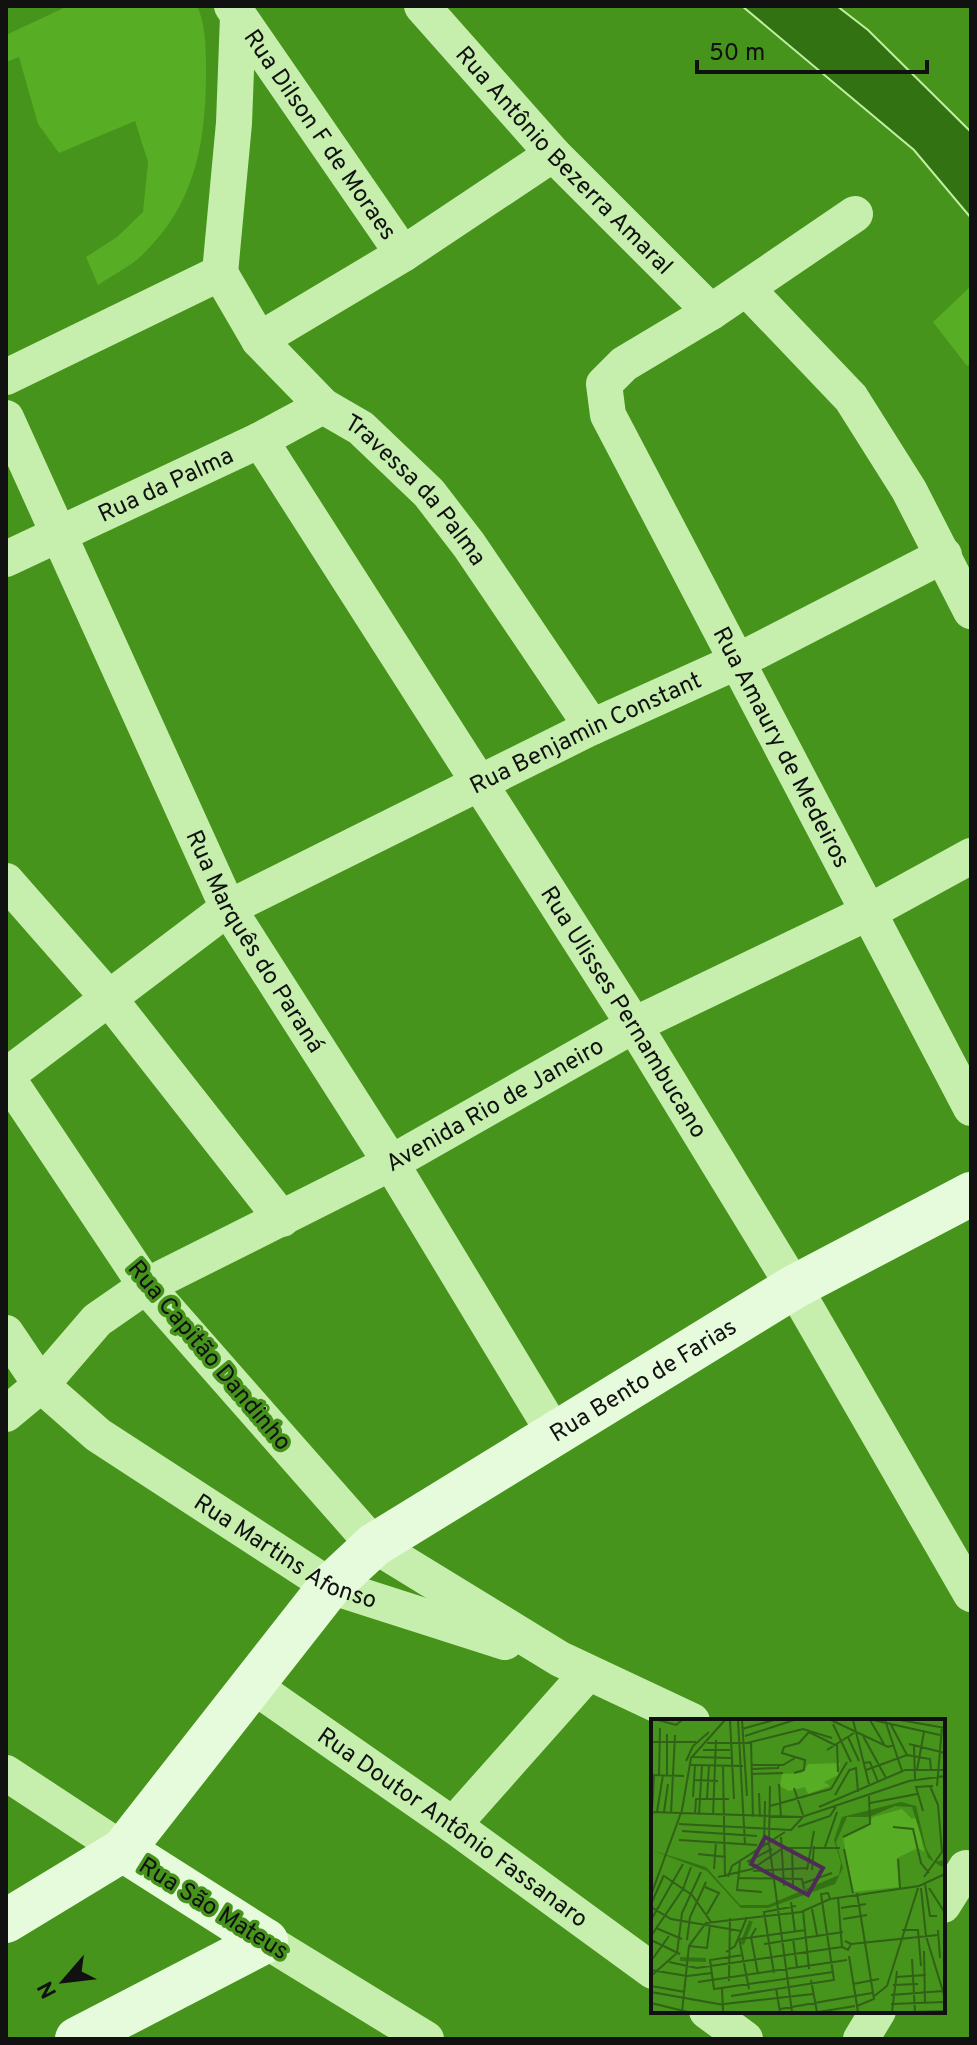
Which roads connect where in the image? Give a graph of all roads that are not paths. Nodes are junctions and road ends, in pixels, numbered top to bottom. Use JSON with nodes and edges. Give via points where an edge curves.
{"nodes":[{"id":1,"x":422,"y":6,"type":"edge"},
{"id":2,"x":235,"y":11,"type":"edge"},
{"id":3,"x":553,"y":154,"type":"junction"},
{"id":4,"x":855,"y":214,"type":"dead end"},
{"id":5,"x":403,"y":254,"type":"junction"},
{"id":6,"x":220,"y":273,"type":"junction"},
{"id":7,"x":747,"y":289,"type":"junction"},
{"id":8,"x":711,"y":312,"type":"junction"},
{"id":9,"x":259,"y":340,"type":"junction"},
{"id":10,"x":6,"y":377,"type":"edge"},
{"id":11,"x":323,"y":406,"type":"junction"},
{"id":12,"x":6,"y":418,"type":"edge"},
{"id":13,"x":260,"y":440,"type":"junction"},
{"id":14,"x":62,"y":536,"type":"junction"},
{"id":15,"x":944,"y":555,"type":"junction"},
{"id":16,"x":6,"y":559,"type":"edge"},
{"id":17,"x":971,"y":611,"type":"edge"},
{"id":18,"x":738,"y":661,"type":"junction"},
{"id":19,"x":592,"y":727,"type":"junction"},
{"id":20,"x":481,"y":781,"type":"junction"},
{"id":21,"x":971,"y":856,"type":"edge"},
{"id":22,"x":6,"y":881,"type":"edge"},
{"id":23,"x":228,"y":908,"type":"junction"},
{"id":24,"x":867,"y":913,"type":"junction"},
{"id":25,"x":107,"y":996,"type":"junction"},
{"id":26,"x":634,"y":1025,"type":"junction"},
{"id":27,"x":6,"y":1076,"type":"edge"},
{"id":28,"x":971,"y":1108,"type":"edge"},
{"id":29,"x":391,"y":1163,"type":"junction"},
{"id":30,"x":971,"y":1194,"type":"edge"},
{"id":31,"x":282,"y":1219,"type":"junction"},
{"id":32,"x":146,"y":1286,"type":"junction"},
{"id":33,"x":794,"y":1287,"type":"junction"},
{"id":34,"x":6,"y":1333,"type":"edge"},
{"id":35,"x":19,"y":1399,"type":"edge"},
{"id":36,"x":556,"y":1436,"type":"junction"},
{"id":37,"x":374,"y":1545,"type":"junction"},
{"id":38,"x":330,"y":1586,"type":"junction"},
{"id":39,"x":971,"y":1594,"type":"edge"},
{"id":40,"x":574,"y":1667,"type":"junction"},
{"id":41,"x":252,"y":1685,"type":"junction"},
{"id":42,"x":688,"y":1719,"type":"edge"},
{"id":43,"x":6,"y":1773,"type":"edge"},
{"id":44,"x":453,"y":1825,"type":"junction"},
{"id":45,"x":123,"y":1850,"type":"junction"},
{"id":46,"x":960,"y":1864,"type":"edge"},
{"id":47,"x":945,"y":1900,"type":"edge"},
{"id":48,"x":6,"y":1921,"type":"edge"},
{"id":49,"x":266,"y":1941,"type":"junction"},
{"id":50,"x":651,"y":1970,"type":"edge"},
{"id":51,"x":710,"y":2013,"type":"edge"},
{"id":52,"x":877,"y":2013,"type":"edge"},
{"id":53,"x":77,"y":2039,"type":"edge"},
{"id":54,"x":426,"y":2039,"type":"edge"},
{"id":55,"x":745,"y":2039,"type":"edge"},
{"id":56,"x":861,"y":2039,"type":"edge"}],
"edges":[{"from":1,"to":3,"type":"street","name":"Rua Antônio Bezerra Amaral"},
{"from":2,"to":5,"type":"street","name":"Rua Dilson F de Moraes"},
{"from":2,"to":6,"type":"street","via":[[234,123]]},
{"from":3,"to":5,"type":"street"},
{"from":3,"to":8,"type":"street","name":"Rua Antônio Bezerra Amaral"},
{"from":4,"to":7,"type":"street"},
{"from":5,"to":9,"type":"street"},
{"from":6,"to":9,"type":"street","name":"Travessa da Palma"},
{"from":6,"to":10,"type":"street"},
{"from":7,"to":8,"type":"street"},
{"from":7,"to":15,"type":"street","via":[[851,398]]},
{"from":8,"to":18,"type":"street","name":"Rua Amaury de Medeiros","via":[[624,364],[604,384],[608,415]]},
{"from":9,"to":11,"type":"street","name":"Travessa da Palma"},
{"from":11,"to":13,"type":"street","name":"Rua da Palma"},
{"from":11,"to":19,"type":"street","name":"Travessa da Palma","via":[[361,428],[429,493]]},
{"from":12,"to":14,"type":"street","name":"Rua Marquês do Paraná"},
{"from":13,"to":14,"type":"street","name":"Rua da Palma"},
{"from":13,"to":20,"type":"street","name":"Rua Ulisses Pernambucano"},
{"from":14,"to":16,"type":"street","name":"Rua da Palma"},
{"from":14,"to":23,"type":"street","name":"Rua Marquês do Paraná"},
{"from":15,"to":17,"type":"street"},
{"from":15,"to":18,"type":"street","name":"Rua Benjamin Constant"},
{"from":18,"to":19,"type":"street","name":"Rua Benjamin Constant"},
{"from":18,"to":24,"type":"street","name":"Rua Amaury de Medeiros"},
{"from":19,"to":20,"type":"street","name":"Rua Benjamin Constant"},
{"from":20,"to":23,"type":"street","name":"Rua Benjamin Constant"},
{"from":20,"to":26,"type":"street","name":"Rua Ulisses Pernambucano"},
{"from":21,"to":24,"type":"street","name":"Avenida Rio de Janeiro"},
{"from":22,"to":25,"type":"street"},
{"from":23,"to":25,"type":"street","name":"Rua Benjamin Constant"},
{"from":23,"to":29,"type":"street","name":"Rua Marquês do Paraná"},
{"from":24,"to":26,"type":"street","name":"Avenida Rio de Janeiro"},
{"from":24,"to":28,"type":"street","name":"Rua Amaury de Medeiros"},
{"from":25,"to":27,"type":"street","name":"Rua Benjamin Constant"},
{"from":25,"to":31,"type":"street"},
{"from":26,"to":29,"type":"street","name":"Avenida Rio de Janeiro"},
{"from":26,"to":33,"type":"street","name":"Rua Ulisses Pernambucano"},
{"from":27,"to":32,"type":"street","name":"Rua Capitão Dandinho"},
{"from":29,"to":31,"type":"street","name":"Avenida Rio de Janeiro"},
{"from":29,"to":36,"type":"street","name":"Rua Marquês do Paraná"},
{"from":30,"to":33,"type":"street","name":"Rua Bento de Farias"},
{"from":31,"to":32,"type":"street","name":"Avenida Rio de Janeiro"},
{"from":32,"to":35,"type":"street","name":"Avenida Rio de Janeiro","via":[[97,1320]]},
{"from":32,"to":37,"type":"street","name":"Rua Capitão Dandinho"},
{"from":33,"to":36,"type":"street","name":"Rua Bento de Farias"},
{"from":33,"to":39,"type":"street","name":"Rua Ulisses Pernambucano"},
{"from":34,"to":35,"type":"street","name":"Rua Martins Afonso"},
{"from":35,"to":38,"type":"street","name":"Rua Martins Afonso","via":[[98,1435]]},
{"from":36,"to":37,"type":"street","name":"Rua Bento de Farias"},
{"from":37,"to":38,"type":"street","name":"Rua Bento de Farias"},
{"from":37,"to":40,"type":"street","name":"Rua Martins Afonso"},
{"from":38,"to":40,"type":"street","name":"Rua Martins Afonso"},
{"from":38,"to":41,"type":"street","name":"Rua Bento de Farias"},
{"from":40,"to":42,"type":"street","name":"Rua Martins Afonso"},
{"from":40,"to":44,"type":"street"},
{"from":41,"to":44,"type":"street","name":"Rua Doutor Antônio Fassanaro"},
{"from":41,"to":45,"type":"street","name":"Rua Bento de Farias"},
{"from":43,"to":45,"type":"street","name":"Rua São Mateus"},
{"from":44,"to":50,"type":"street","name":"Rua Doutor Antônio Fassanaro"},
{"from":45,"to":48,"type":"street"},
{"from":45,"to":49,"type":"street","name":"Rua São Mateus"},
{"from":46,"to":47,"type":"street"},
{"from":49,"to":53,"type":"street"},
{"from":49,"to":54,"type":"street","name":"Rua São Mateus"},
{"from":51,"to":55,"type":"street"},
{"from":52,"to":56,"type":"street"}]}
